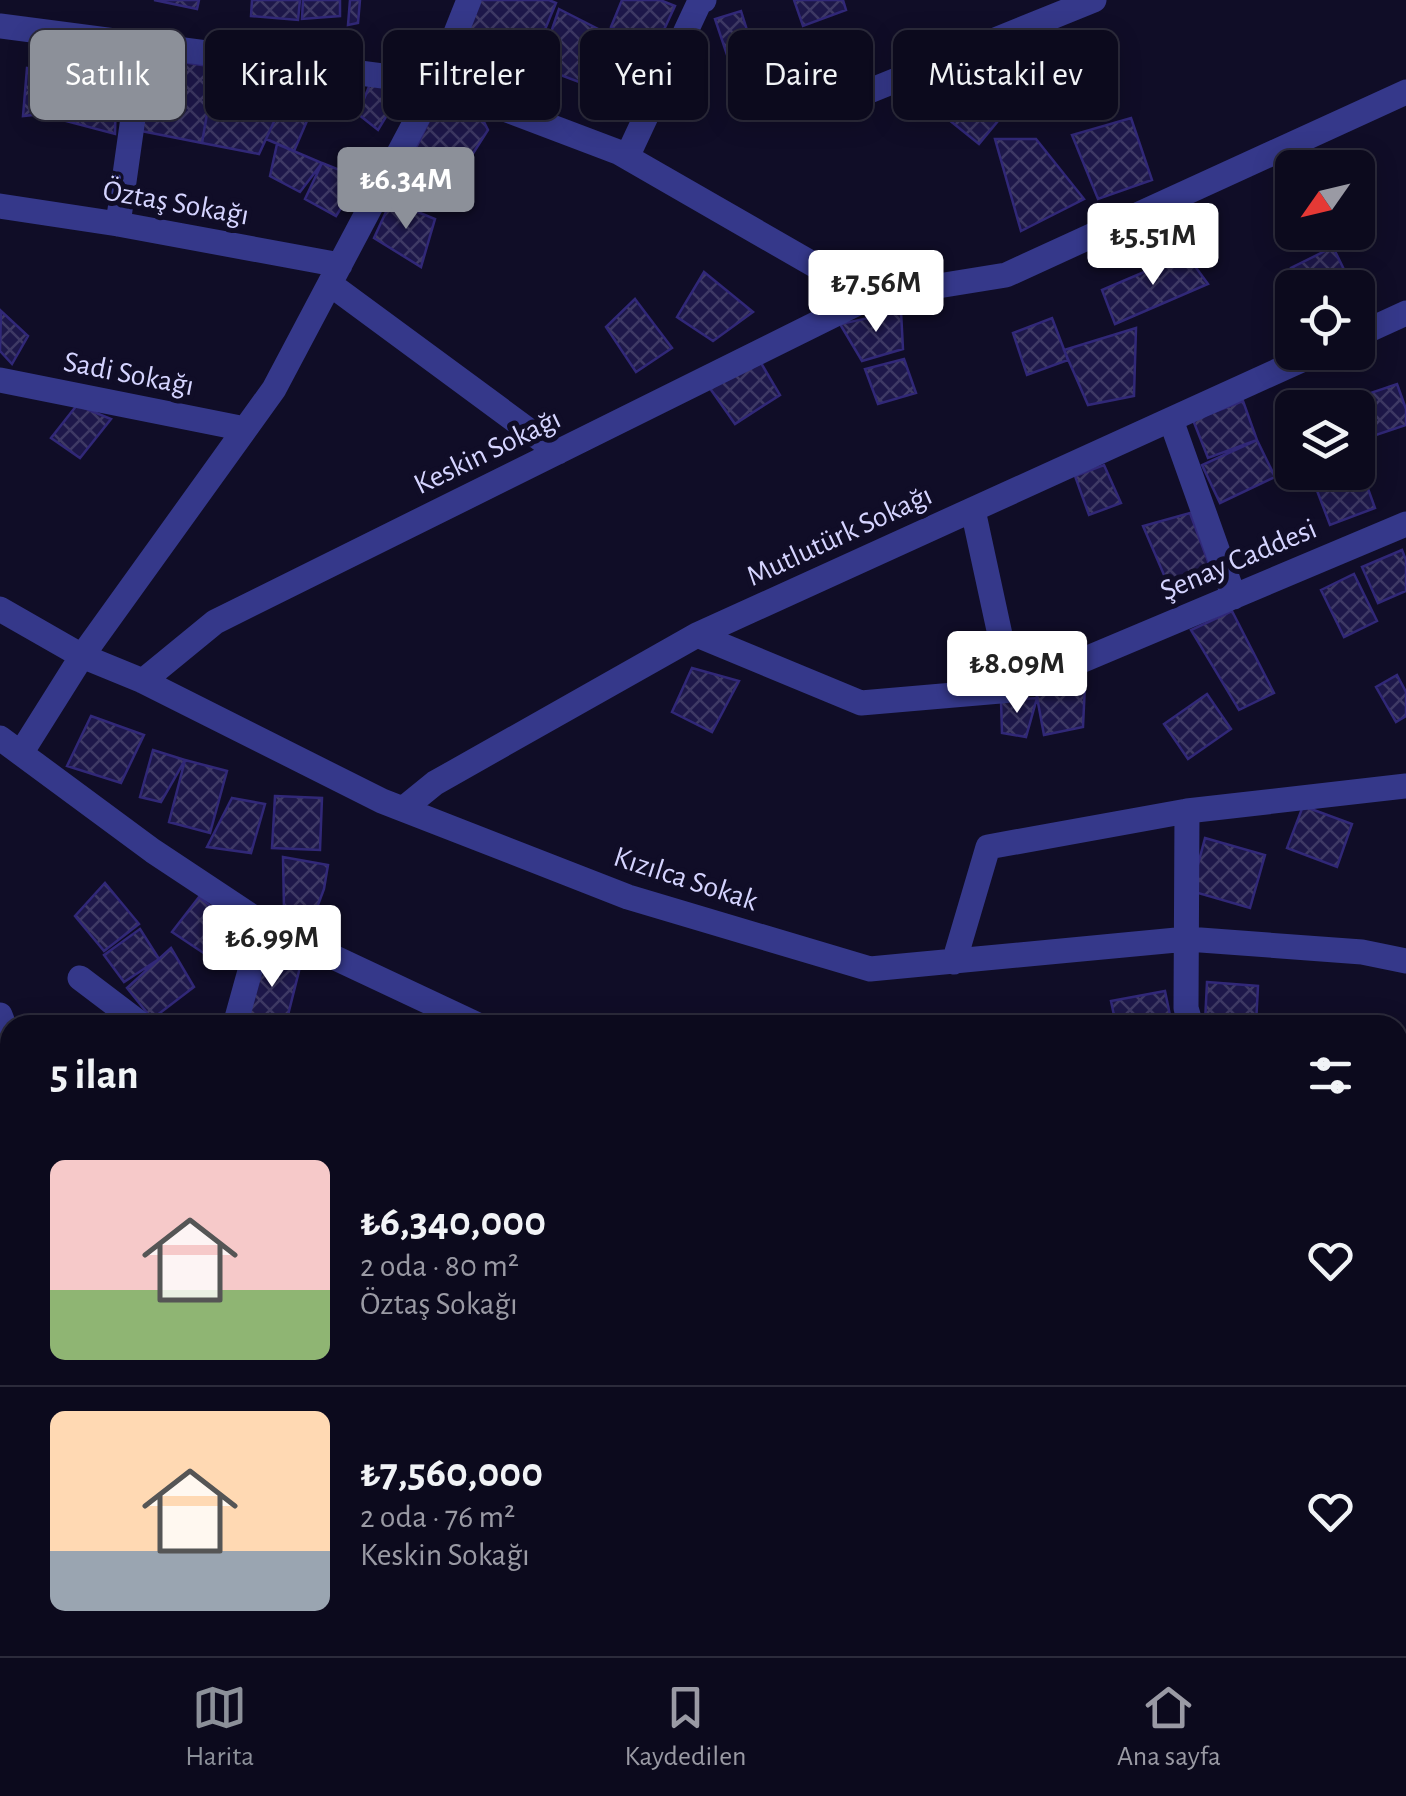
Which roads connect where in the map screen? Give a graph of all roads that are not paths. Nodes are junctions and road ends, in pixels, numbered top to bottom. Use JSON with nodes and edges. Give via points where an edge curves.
{"nodes":[{"id":1,"x":469,"y":0,"type":"edge"},
{"id":2,"x":704,"y":0,"type":"edge"},
{"id":3,"x":1094,"y":0,"type":"edge"},
{"id":4,"x":0,"y":26,"type":"edge"},
{"id":5,"x":30,"y":30,"type":"edge"},
{"id":6,"x":457,"y":30,"type":"edge"},
{"id":7,"x":185,"y":52,"type":"edge"},
{"id":8,"x":383,"y":76,"type":"edge"},
{"id":9,"x":873,"y":90,"type":"edge"},
{"id":10,"x":1406,"y":92,"type":"edge"},
{"id":11,"x":133,"y":120,"type":"edge"},
{"id":12,"x":416,"y":120,"type":"edge"},
{"id":13,"x":531,"y":120,"type":"edge"},
{"id":14,"x":628,"y":158,"type":"junction"},
{"id":15,"x":0,"y":206,"type":"edge"},
{"id":16,"x":118,"y":224,"type":"junction"},
{"id":17,"x":335,"y":274,"type":"junction"},
{"id":18,"x":870,"y":297,"type":"junction"},
{"id":19,"x":1406,"y":313,"type":"edge"},
{"id":20,"x":1375,"y":327,"type":"edge"},
{"id":21,"x":1280,"y":370,"type":"edge"},
{"id":22,"x":0,"y":380,"type":"edge"},
{"id":23,"x":1171,"y":420,"type":"junction"},
{"id":24,"x":245,"y":429,"type":"junction"},
{"id":25,"x":558,"y":452,"type":"junction"},
{"id":26,"x":973,"y":510,"type":"junction"},
{"id":27,"x":1406,"y":524,"type":"edge"},
{"id":28,"x":1234,"y":597,"type":"junction"},
{"id":29,"x":0,"y":608,"type":"edge"},
{"id":30,"x":698,"y":636,"type":"junction"},
{"id":31,"x":82,"y":656,"type":"junction"},
{"id":32,"x":143,"y":681,"type":"junction"},
{"id":33,"x":1012,"y":690,"type":"junction"},
{"id":34,"x":0,"y":738,"type":"edge"},
{"id":35,"x":22,"y":754,"type":"junction"},
{"id":36,"x":1406,"y":786,"type":"edge"},
{"id":37,"x":402,"y":809,"type":"junction"},
{"id":38,"x":1186,"y":811,"type":"junction"},
{"id":39,"x":264,"y":924,"type":"junction"},
{"id":40,"x":1186,"y":939,"type":"junction"},
{"id":41,"x":1406,"y":961,"type":"edge"},
{"id":42,"x":954,"y":962,"type":"junction"},
{"id":43,"x":80,"y":978,"type":"dead end"},
{"id":44,"x":129,"y":1015,"type":"edge"},
{"id":45,"x":238,"y":1015,"type":"edge"},
{"id":46,"x":457,"y":1015,"type":"edge"},
{"id":47,"x":1188,"y":1015,"type":"edge"}],
"edges":[{"from":1,"to":6,"type":"street"},
{"from":2,"to":14,"type":"street"},
{"from":3,"to":9,"type":"street"},
{"from":4,"to":5,"type":"street"},
{"from":7,"to":8,"type":"street"},
{"from":10,"to":18,"type":"street","name":"Keskin Sokağı","via":[[1006,276]]},
{"from":11,"to":16,"type":"street"},
{"from":12,"to":17,"type":"street"},
{"from":13,"to":14,"type":"street"},
{"from":14,"to":18,"type":"street"},
{"from":15,"to":16,"type":"street","name":"Öztaş Sokağı"},
{"from":16,"to":17,"type":"street","name":"Öztaş Sokağı"},
{"from":17,"to":24,"type":"street"},
{"from":17,"to":25,"type":"street"},
{"from":18,"to":25,"type":"street","name":"Keskin Sokağı"},
{"from":19,"to":20,"type":"street"},
{"from":21,"to":23,"type":"street","name":"Mutlutürk Sokağı"},
{"from":22,"to":24,"type":"street","name":"Sadi Sokağı"},
{"from":23,"to":26,"type":"street","name":"Mutlutürk Sokağı"},
{"from":23,"to":28,"type":"street"},
{"from":24,"to":31,"type":"street"},
{"from":25,"to":32,"type":"street","name":"Keskin Sokağı","via":[[215,622]]},
{"from":26,"to":30,"type":"street","name":"Mutlutürk Sokağı"},
{"from":26,"to":33,"type":"street"},
{"from":27,"to":28,"type":"street","name":"Şenay Caddesi"},
{"from":28,"to":33,"type":"street","name":"Şenay Caddesi"},
{"from":29,"to":31,"type":"street","name":"Kızılca Sokak"},
{"from":30,"to":33,"type":"street","name":"Şenay Caddesi","via":[[861,703]]},
{"from":30,"to":37,"type":"street","name":"Mutlutürk Sokağı","via":[[435,783]]},
{"from":31,"to":32,"type":"street","name":"Kızılca Sokak"},
{"from":31,"to":35,"type":"street"},
{"from":32,"to":37,"type":"street","name":"Kızılca Sokak"},
{"from":34,"to":35,"type":"street"},
{"from":35,"to":39,"type":"street"},
{"from":36,"to":38,"type":"street"},
{"from":37,"to":42,"type":"street","name":"Kızılca Sokak","via":[[628,897],[870,969]]},
{"from":38,"to":40,"type":"street"},
{"from":38,"to":42,"type":"street","via":[[988,847]]},
{"from":39,"to":45,"type":"street"},
{"from":39,"to":46,"type":"street"},
{"from":40,"to":41,"type":"street","name":"Kızılca Sokak"},
{"from":40,"to":42,"type":"street","name":"Kızılca Sokak"},
{"from":40,"to":47,"type":"street"},
{"from":43,"to":44,"type":"street"}]}
